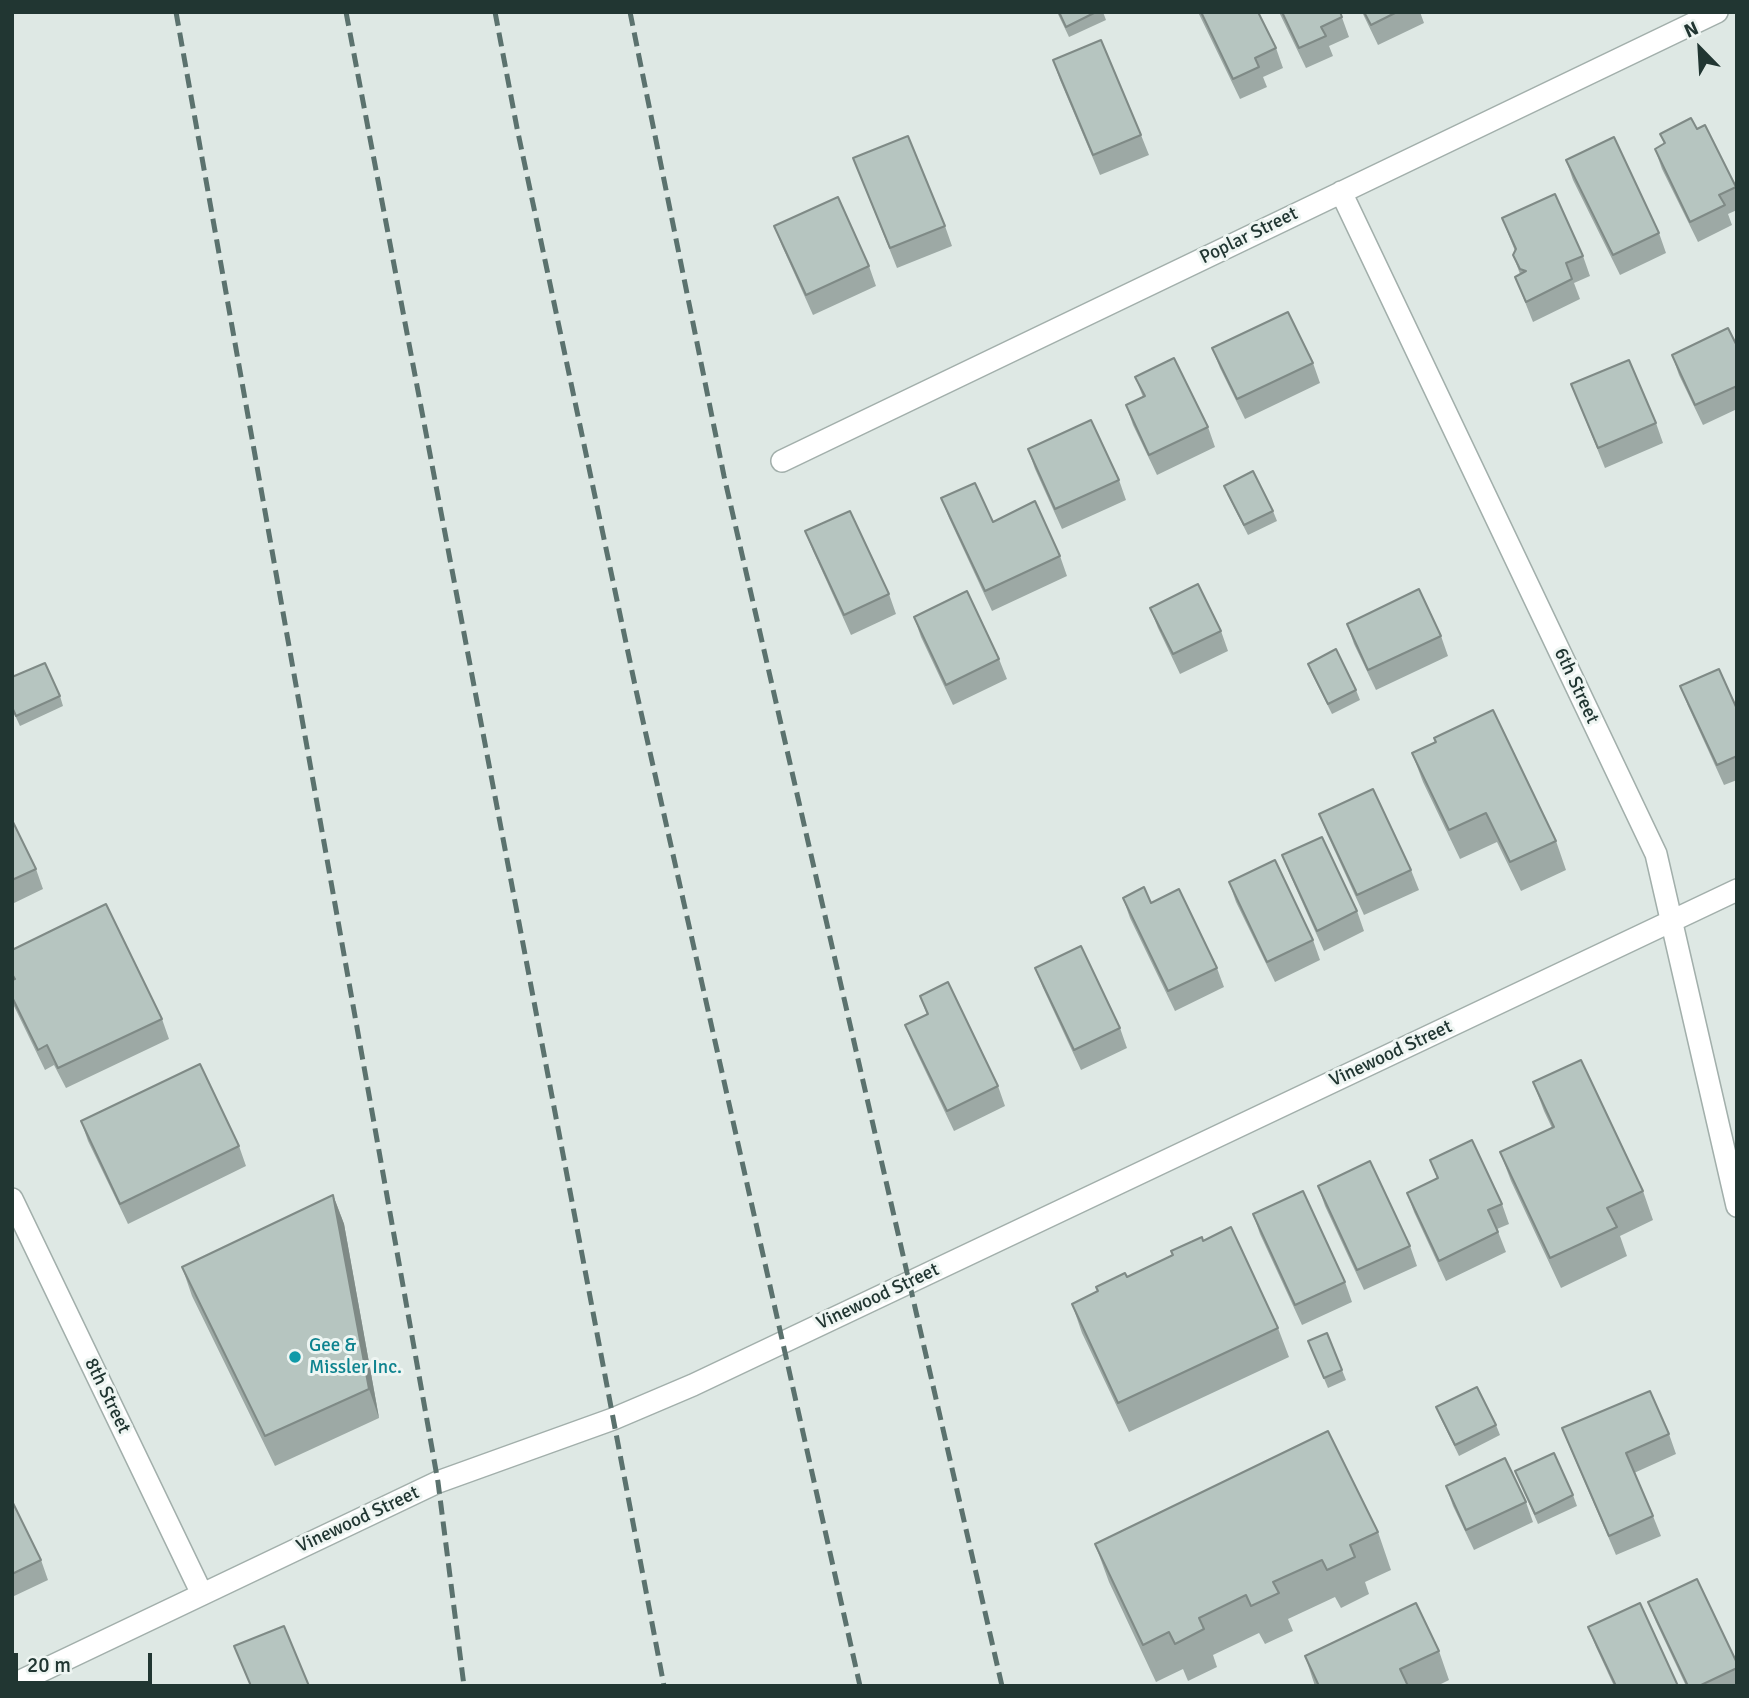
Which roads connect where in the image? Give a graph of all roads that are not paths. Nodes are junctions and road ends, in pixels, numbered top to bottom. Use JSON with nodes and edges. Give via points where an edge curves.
{"nodes":[{"id":1,"x":1717,"y":12,"type":"edge"},
{"id":2,"x":1341,"y":192,"type":"junction"},
{"id":3,"x":782,"y":460,"type":"dead end"},
{"id":4,"x":1737,"y":890,"type":"edge"},
{"id":5,"x":1672,"y":921,"type":"junction"},
{"id":6,"x":12,"y":1199,"type":"edge"},
{"id":7,"x":1737,"y":1206,"type":"edge"},
{"id":8,"x":202,"y":1594,"type":"junction"},
{"id":9,"x":12,"y":1685,"type":"edge"}],
"edges":[{"from":1,"to":2,"type":"street","name":"Poplar Street"},
{"from":2,"to":3,"type":"street","name":"Poplar Street"},
{"from":2,"to":5,"type":"street","name":"6th Street","via":[[1652,845]]},
{"from":4,"to":5,"type":"street","name":"Vinewood Street"},
{"from":5,"to":7,"type":"street","name":"6th Street"},
{"from":5,"to":8,"type":"street","name":"Vinewood Street","via":[[694,1385],[601,1424],[438,1482]]},
{"from":6,"to":8,"type":"street","name":"8th Street"},
{"from":8,"to":9,"type":"street","name":"Vinewood Street"}]}
